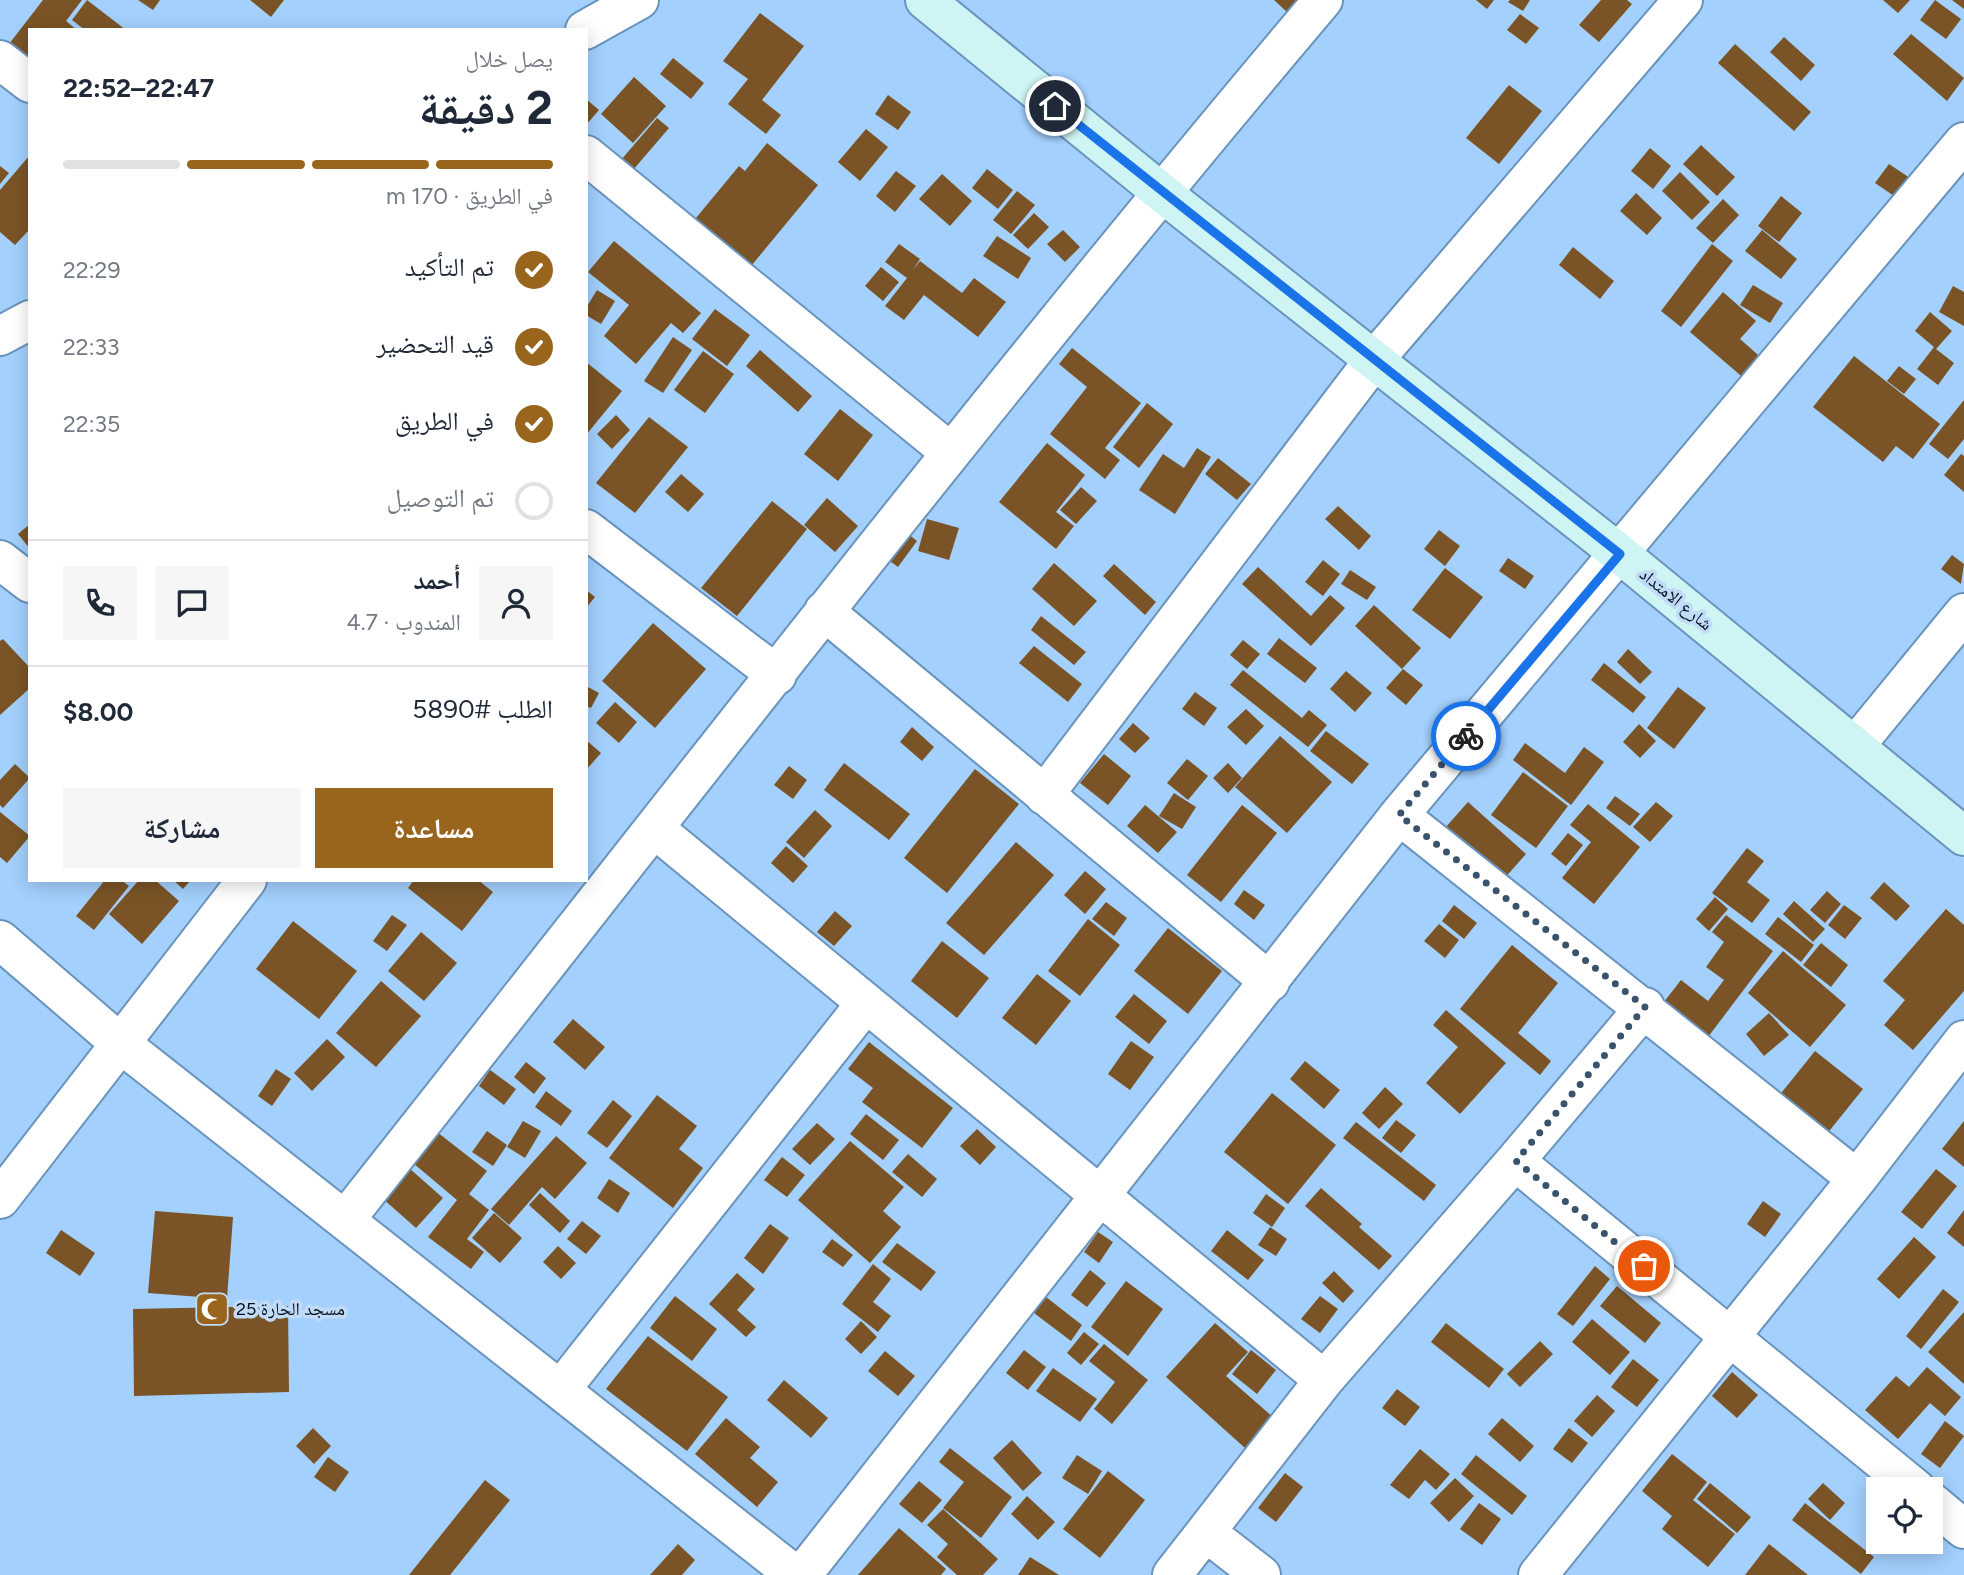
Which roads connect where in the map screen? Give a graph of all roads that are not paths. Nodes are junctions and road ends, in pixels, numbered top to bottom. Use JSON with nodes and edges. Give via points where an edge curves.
{"nodes":[{"id":1,"x":639,"y":0,"type":"edge"},
{"id":2,"x":1323,"y":0,"type":"edge"},
{"id":3,"x":1682,"y":0,"type":"edge"},
{"id":4,"x":947,"y":7,"type":"edge"},
{"id":5,"x":588,"y":28,"type":"edge"},
{"id":6,"x":0,"y":60,"type":"edge"},
{"id":7,"x":28,"y":81,"type":"edge"},
{"id":8,"x":1964,"y":142,"type":"edge"},
{"id":9,"x":588,"y":158,"type":"edge"},
{"id":10,"x":1161,"y":192,"type":"junction"},
{"id":11,"x":28,"y":321,"type":"edge"},
{"id":12,"x":0,"y":336,"type":"edge"},
{"id":13,"x":1374,"y":360,"type":"junction"},
{"id":14,"x":950,"y":452,"type":"junction"},
{"id":15,"x":588,"y":531,"type":"edge"},
{"id":16,"x":1620,"y":554,"type":"junction"},
{"id":17,"x":0,"y":560,"type":"edge"},
{"id":18,"x":28,"y":581,"type":"edge"},
{"id":19,"x":824,"y":611,"type":"junction"},
{"id":20,"x":1964,"y":613,"type":"edge"},
{"id":21,"x":777,"y":675,"type":"junction"},
{"id":22,"x":1856,"y":746,"type":"junction"},
{"id":23,"x":1044,"y":795,"type":"junction"},
{"id":24,"x":1399,"y":815,"type":"junction"},
{"id":25,"x":655,"y":829,"type":"junction"},
{"id":26,"x":1964,"y":836,"type":"edge"},
{"id":27,"x":245,"y":882,"type":"edge"},
{"id":28,"x":0,"y":940,"type":"edge"},
{"id":29,"x":1270,"y":982,"type":"junction"},
{"id":30,"x":866,"y":1003,"type":"junction"},
{"id":31,"x":1645,"y":1007,"type":"junction"},
{"id":32,"x":1964,"y":1040,"type":"edge"},
{"id":33,"x":121,"y":1044,"type":"junction"},
{"id":34,"x":1516,"y":1161,"type":"junction"},
{"id":35,"x":1857,"y":1179,"type":"junction"},
{"id":36,"x":1099,"y":1194,"type":"junction"},
{"id":37,"x":0,"y":1199,"type":"edge"},
{"id":38,"x":345,"y":1220,"type":"junction"},
{"id":39,"x":1730,"y":1335,"type":"junction"},
{"id":40,"x":1324,"y":1380,"type":"junction"},
{"id":41,"x":562,"y":1388,"type":"junction"},
{"id":42,"x":1902,"y":1477,"type":"edge"},
{"id":43,"x":1943,"y":1512,"type":"edge"},
{"id":44,"x":1964,"y":1529,"type":"edge"},
{"id":45,"x":1206,"y":1532,"type":"junction"},
{"id":46,"x":795,"y":1575,"type":"edge"},
{"id":47,"x":802,"y":1575,"type":"edge"},
{"id":48,"x":1172,"y":1575,"type":"edge"},
{"id":49,"x":1261,"y":1575,"type":"edge"},
{"id":50,"x":1538,"y":1575,"type":"edge"}],
"edges":[{"from":1,"to":5,"type":"street"},
{"from":2,"to":10,"type":"street"},
{"from":3,"to":13,"type":"street"},
{"from":4,"to":10,"type":"street","name":"شارع الامتداد"},
{"from":6,"to":7,"type":"street"},
{"from":8,"to":16,"type":"street"},
{"from":9,"to":14,"type":"street"},
{"from":10,"to":13,"type":"street","name":"شارع الامتداد"},
{"from":10,"to":14,"type":"street"},
{"from":11,"to":12,"type":"street"},
{"from":13,"to":16,"type":"street","name":"شارع الامتداد"},
{"from":13,"to":23,"type":"street"},
{"from":14,"to":19,"type":"street"},
{"from":15,"to":21,"type":"street"},
{"from":16,"to":22,"type":"street","name":"شارع الامتداد"},
{"from":16,"to":24,"type":"street"},
{"from":17,"to":18,"type":"street"},
{"from":19,"to":21,"type":"street"},
{"from":19,"to":23,"type":"street"},
{"from":20,"to":22,"type":"street"},
{"from":21,"to":25,"type":"street"},
{"from":22,"to":26,"type":"street","name":"شارع الامتداد"},
{"from":23,"to":29,"type":"street"},
{"from":24,"to":29,"type":"street"},
{"from":24,"to":31,"type":"street"},
{"from":25,"to":30,"type":"street"},
{"from":25,"to":38,"type":"street"},
{"from":27,"to":33,"type":"street"},
{"from":28,"to":33,"type":"street"},
{"from":29,"to":36,"type":"street"},
{"from":30,"to":36,"type":"street"},
{"from":30,"to":41,"type":"street"},
{"from":31,"to":34,"type":"street"},
{"from":31,"to":35,"type":"street"},
{"from":32,"to":35,"type":"street"},
{"from":33,"to":37,"type":"street"},
{"from":33,"to":38,"type":"street"},
{"from":34,"to":39,"type":"street"},
{"from":34,"to":40,"type":"street"},
{"from":35,"to":39,"type":"street"},
{"from":36,"to":40,"type":"street"},
{"from":36,"to":47,"type":"street"},
{"from":38,"to":41,"type":"street"},
{"from":39,"to":42,"type":"street"},
{"from":39,"to":50,"type":"street"},
{"from":40,"to":45,"type":"street"},
{"from":41,"to":46,"type":"street"},
{"from":43,"to":44,"type":"street"},
{"from":45,"to":48,"type":"street"},
{"from":45,"to":49,"type":"street"}]}
